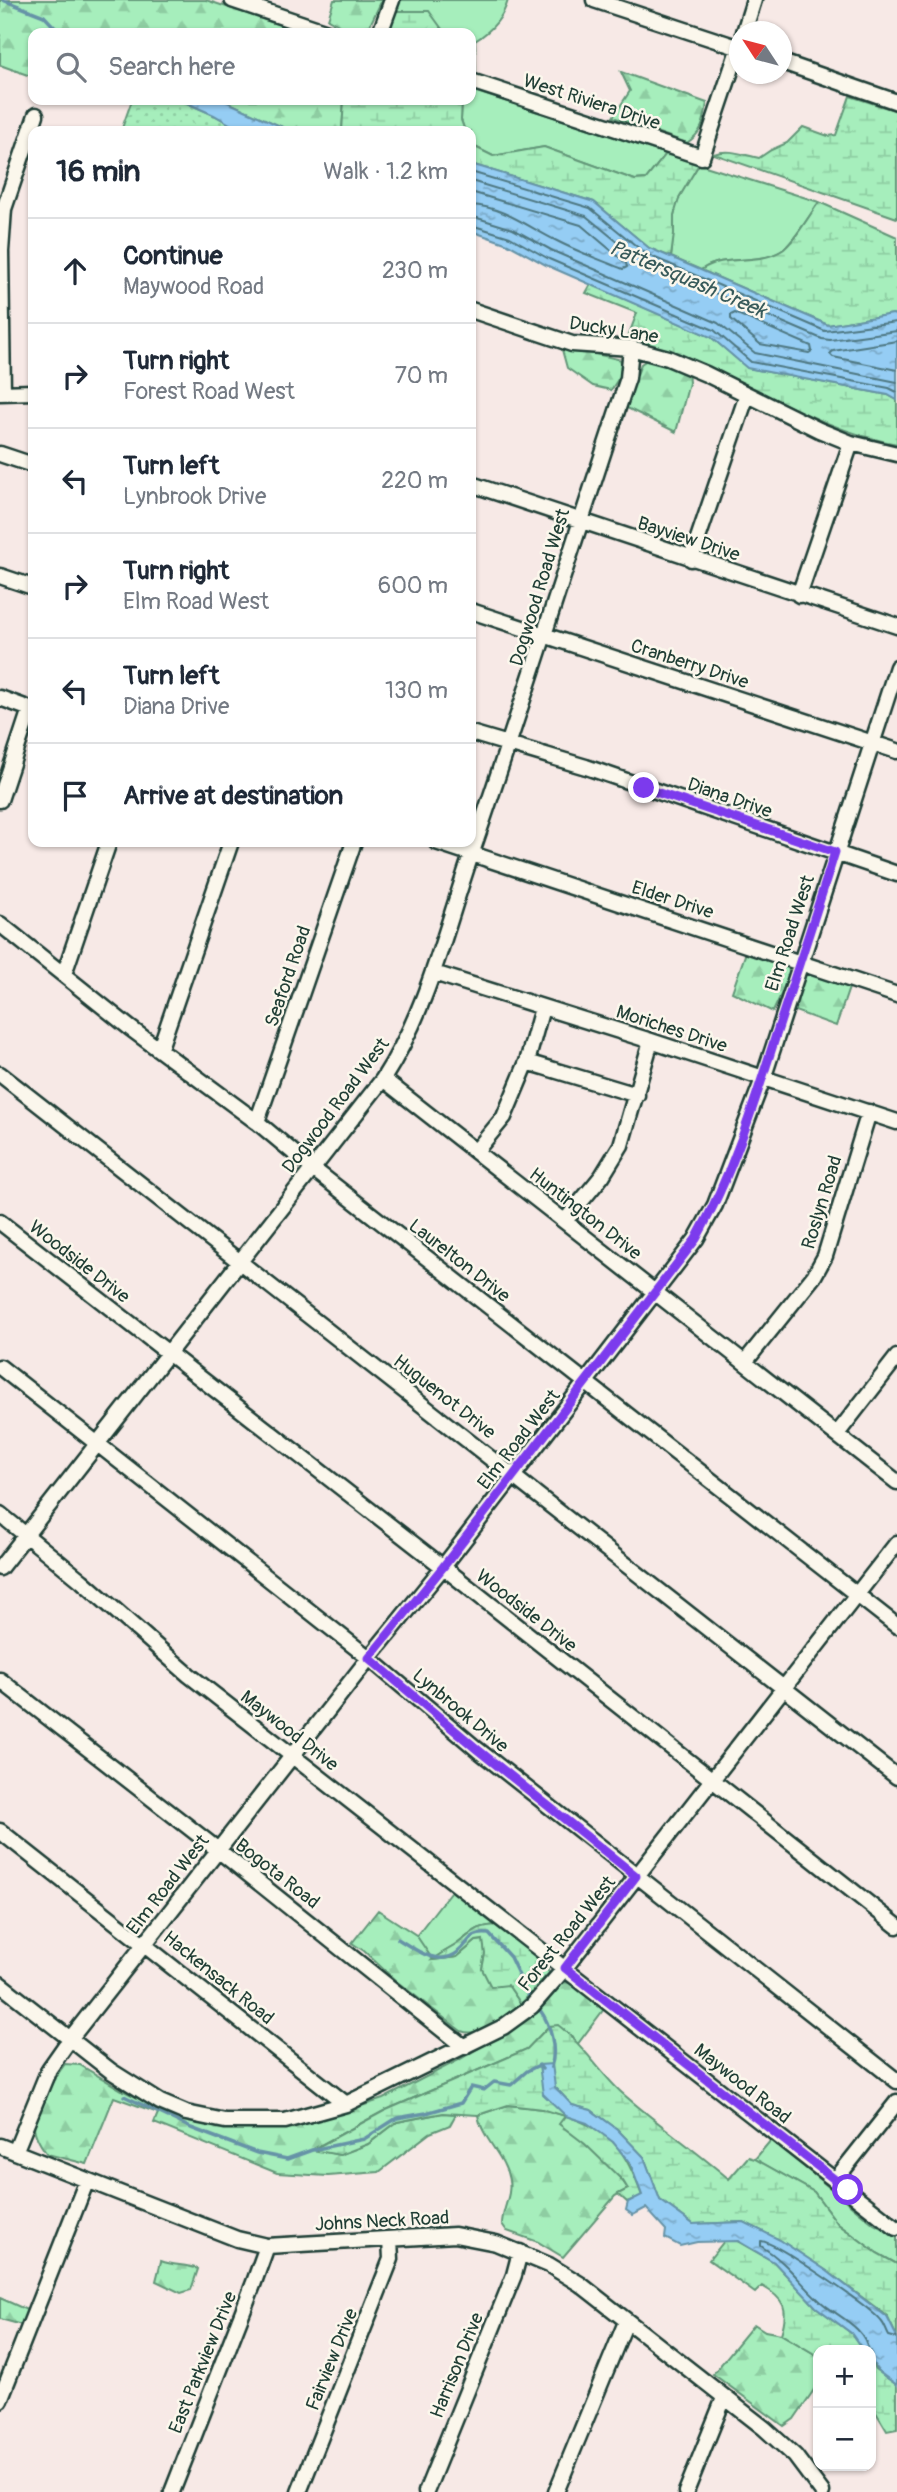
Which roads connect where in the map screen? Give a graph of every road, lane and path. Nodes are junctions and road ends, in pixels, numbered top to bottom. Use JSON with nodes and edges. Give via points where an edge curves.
{"nodes":[{"id":1,"x":232,"y":0,"type":"edge"},
{"id":2,"x":391,"y":0,"type":"edge"},
{"id":3,"x":594,"y":0,"type":"edge"},
{"id":4,"x":754,"y":0,"type":"edge"},
{"id":5,"x":747,"y":21,"type":"edge"},
{"id":6,"x":315,"y":28,"type":"edge"},
{"id":7,"x":382,"y":28,"type":"edge"},
{"id":8,"x":729,"y":44,"type":"edge"},
{"id":9,"x":792,"y":65,"type":"edge"},
{"id":10,"x":729,"y":77,"type":"edge"},
{"id":11,"x":476,"y":82,"type":"edge"},
{"id":12,"x":897,"y":102,"type":"edge"},
{"id":13,"x":36,"y":115,"type":"dead end"},
{"id":14,"x":32,"y":126,"type":"edge"},
{"id":15,"x":28,"y":138,"type":"edge"},
{"id":16,"x":476,"y":312,"type":"edge"},
{"id":17,"x":631,"y":348,"type":"junction"},
{"id":18,"x":28,"y":392,"type":"edge"},
{"id":19,"x":1,"y":393,"type":"edge"},
{"id":20,"x":747,"y":394,"type":"junction"},
{"id":21,"x":851,"y":443,"type":"junction"},
{"id":22,"x":0,"y":454,"type":"edge"},
{"id":23,"x":897,"y":454,"type":"edge"},
{"id":24,"x":28,"y":463,"type":"edge"},
{"id":25,"x":476,"y":486,"type":"edge"},
{"id":26,"x":579,"y":521,"type":"junction"},
{"id":27,"x":691,"y":559,"type":"junction"},
{"id":28,"x":0,"y":576,"type":"edge"},
{"id":29,"x":28,"y":585,"type":"edge"},
{"id":30,"x":799,"y":595,"type":"junction"},
{"id":31,"x":476,"y":613,"type":"edge"},
{"id":32,"x":897,"y":626,"type":"edge"},
{"id":33,"x":544,"y":635,"type":"junction"},
{"id":34,"x":897,"y":667,"type":"edge"},
{"id":35,"x":0,"y":698,"type":"edge"},
{"id":36,"x":28,"y":708,"type":"edge"},
{"id":37,"x":28,"y":721,"type":"edge"},
{"id":38,"x":476,"y":735,"type":"edge"},
{"id":39,"x":871,"y":742,"type":"junction"},
{"id":40,"x":508,"y":745,"type":"junction"},
{"id":41,"x":897,"y":751,"type":"edge"},
{"id":42,"x":0,"y":800,"type":"edge"},
{"id":43,"x":476,"y":839,"type":"edge"},
{"id":44,"x":107,"y":847,"type":"edge"},
{"id":45,"x":229,"y":847,"type":"edge"},
{"id":46,"x":352,"y":847,"type":"edge"},
{"id":47,"x":451,"y":847,"type":"edge"},
{"id":48,"x":473,"y":847,"type":"edge"},
{"id":49,"x":835,"y":852,"type":"junction"},
{"id":50,"x":471,"y":854,"type":"junction"},
{"id":51,"x":897,"y":874,"type":"edge"},
{"id":52,"x":0,"y":924,"type":"edge"},
{"id":53,"x":800,"y":961,"type":"junction"},
{"id":54,"x":434,"y":973,"type":"junction"},
{"id":55,"x":64,"y":974,"type":"junction"},
{"id":56,"x":897,"y":995,"type":"edge"},
{"id":57,"x":542,"y":1008,"type":"junction"},
{"id":58,"x":651,"y":1041,"type":"junction"},
{"id":59,"x":160,"y":1048,"type":"junction"},
{"id":60,"x":527,"y":1062,"type":"junction"},
{"id":61,"x":0,"y":1073,"type":"edge"},
{"id":62,"x":383,"y":1079,"type":"junction"},
{"id":63,"x":763,"y":1079,"type":"junction"},
{"id":64,"x":637,"y":1095,"type":"junction"},
{"id":65,"x":869,"y":1112,"type":"junction"},
{"id":66,"x":257,"y":1122,"type":"junction"},
{"id":67,"x":897,"y":1122,"type":"edge"},
{"id":68,"x":476,"y":1151,"type":"junction"},
{"id":69,"x":312,"y":1168,"type":"junction"},
{"id":70,"x":565,"y":1221,"type":"junction"},
{"id":71,"x":0,"y":1222,"type":"edge"},
{"id":72,"x":240,"y":1260,"type":"junction"},
{"id":73,"x":657,"y":1292,"type":"junction"},
{"id":74,"x":167,"y":1354,"type":"junction"},
{"id":75,"x":897,"y":1357,"type":"edge"},
{"id":76,"x":745,"y":1362,"type":"junction"},
{"id":77,"x":0,"y":1367,"type":"edge"},
{"id":78,"x":586,"y":1382,"type":"junction"},
{"id":79,"x":837,"y":1434,"type":"junction"},
{"id":80,"x":97,"y":1444,"type":"junction"},
{"id":81,"x":514,"y":1475,"type":"junction"},
{"id":82,"x":897,"y":1482,"type":"edge"},
{"id":83,"x":0,"y":1514,"type":"edge"},
{"id":84,"x":26,"y":1535,"type":"junction"},
{"id":85,"x":897,"y":1543,"type":"edge"},
{"id":86,"x":443,"y":1567,"type":"junction"},
{"id":87,"x":0,"y":1568,"type":"edge"},
{"id":88,"x":857,"y":1594,"type":"junction"},
{"id":89,"x":897,"y":1626,"type":"edge"},
{"id":90,"x":369,"y":1658,"type":"junction"},
{"id":91,"x":0,"y":1680,"type":"edge"},
{"id":92,"x":784,"y":1688,"type":"junction"},
{"id":93,"x":293,"y":1757,"type":"junction"},
{"id":94,"x":897,"y":1777,"type":"edge"},
{"id":95,"x":711,"y":1780,"type":"junction"},
{"id":96,"x":0,"y":1831,"type":"edge"},
{"id":97,"x":218,"y":1850,"type":"junction"},
{"id":98,"x":636,"y":1876,"type":"junction"},
{"id":99,"x":897,"y":1926,"type":"edge"},
{"id":100,"x":145,"y":1943,"type":"junction"},
{"id":101,"x":565,"y":1968,"type":"junction"},
{"id":102,"x":0,"y":1984,"type":"edge"},
{"id":103,"x":70,"y":2039,"type":"junction"},
{"id":104,"x":464,"y":2047,"type":"junction"},
{"id":105,"x":897,"y":2081,"type":"edge"},
{"id":106,"x":897,"y":2102,"type":"edge"},
{"id":107,"x":346,"y":2104,"type":"junction"},
{"id":108,"x":0,"y":2146,"type":"edge"},
{"id":109,"x":15,"y":2152,"type":"junction"},
{"id":110,"x":836,"y":2179,"type":"junction"},
{"id":111,"x":87,"y":2180,"type":"junction"},
{"id":112,"x":896,"y":2228,"type":"edge"},
{"id":113,"x":390,"y":2239,"type":"junction"},
{"id":114,"x":267,"y":2246,"type":"junction"},
{"id":115,"x":520,"y":2252,"type":"junction"},
{"id":116,"x":626,"y":2322,"type":"junction"},
{"id":117,"x":724,"y":2398,"type":"junction"},
{"id":118,"x":0,"y":2400,"type":"edge"},
{"id":119,"x":817,"y":2490,"type":"edge"},
{"id":120,"x":172,"y":2492,"type":"edge"},
{"id":121,"x":299,"y":2492,"type":"edge"},
{"id":122,"x":426,"y":2492,"type":"edge"},
{"id":123,"x":556,"y":2492,"type":"edge"},
{"id":124,"x":686,"y":2492,"type":"edge"}],
"edges":[{"from":1,"to":6,"type":"street"},
{"from":2,"to":7,"type":"street"},
{"from":3,"to":8,"type":"street"},
{"from":4,"to":5,"type":"street"},
{"from":9,"to":12,"type":"street"},
{"from":10,"to":11,"type":"street","name":"West Riviera Drive","via":[[702,158]]},
{"from":13,"to":14,"type":"street"},
{"from":15,"to":19,"type":"street","via":[[4,209]]},
{"from":16,"to":17,"type":"street","name":"Ducky Lane","via":[[572,344]]},
{"from":17,"to":20,"type":"street","name":"Ducky Lane","via":[[668,358]]},
{"from":17,"to":26,"type":"street","name":"Dogwood Road West","via":[[628,378]]},
{"from":18,"to":19,"type":"street"},
{"from":20,"to":21,"type":"street","name":"Ducky Lane"},
{"from":20,"to":27,"type":"street"},
{"from":21,"to":23,"type":"street","name":"Ducky Lane"},
{"from":21,"to":30,"type":"street"},
{"from":22,"to":24,"type":"street"},
{"from":25,"to":26,"type":"street","name":"Bayview Drive"},
{"from":26,"to":27,"type":"street","name":"Bayview Drive"},
{"from":26,"to":33,"type":"street","name":"Dogwood Road West"},
{"from":27,"to":30,"type":"street","name":"Bayview Drive"},
{"from":28,"to":29,"type":"street"},
{"from":30,"to":32,"type":"street","name":"Bayview Drive"},
{"from":31,"to":33,"type":"street","name":"Cranberry Drive"},
{"from":33,"to":39,"type":"street","name":"Cranberry Drive"},
{"from":33,"to":40,"type":"street","name":"Dogwood Road West"},
{"from":34,"to":39,"type":"street","name":"Elm Road West"},
{"from":35,"to":36,"type":"street"},
{"from":37,"to":42,"type":"street"},
{"from":38,"to":40,"type":"street","name":"Diana Drive"},
{"from":39,"to":41,"type":"street","name":"Cranberry Drive"},
{"from":39,"to":49,"type":"street","name":"Elm Road West"},
{"from":40,"to":43,"type":"street","name":"Dogwood Road West"},
{"from":40,"to":49,"type":"street","name":"Diana Drive"},
{"from":44,"to":55,"type":"street"},
{"from":45,"to":59,"type":"street"},
{"from":46,"to":66,"type":"street","name":"Seaford Road"},
{"from":47,"to":50,"type":"street","name":"Elder Drive"},
{"from":48,"to":50,"type":"street","name":"Dogwood Road West"},
{"from":49,"to":51,"type":"street","name":"Diana Drive"},
{"from":49,"to":53,"type":"street","name":"Elm Road West"},
{"from":50,"to":53,"type":"street","name":"Elder Drive"},
{"from":50,"to":54,"type":"street","name":"Dogwood Road West"},
{"from":52,"to":55,"type":"street","name":"Laurelton Drive"},
{"from":53,"to":56,"type":"street","name":"Elder Drive"},
{"from":53,"to":63,"type":"street","name":"Elm Road West"},
{"from":54,"to":57,"type":"street","name":"Moriches Drive"},
{"from":54,"to":62,"type":"street","name":"Dogwood Road West","via":[[401,1050]]},
{"from":55,"to":59,"type":"street","name":"Laurelton Drive"},
{"from":57,"to":58,"type":"street","name":"Moriches Drive"},
{"from":57,"to":60,"type":"street"},
{"from":58,"to":63,"type":"street","name":"Moriches Drive"},
{"from":58,"to":64,"type":"street"},
{"from":59,"to":66,"type":"street","name":"Laurelton Drive"},
{"from":60,"to":64,"type":"street"},
{"from":60,"to":68,"type":"street","via":[[504,1117]]},
{"from":61,"to":72,"type":"street","name":"Huguenot Drive"},
{"from":62,"to":68,"type":"street","name":"Huntington Drive"},
{"from":62,"to":69,"type":"street","name":"Dogwood Road West"},
{"from":63,"to":65,"type":"street","name":"Moriches Drive"},
{"from":63,"to":73,"type":"street","name":"Elm Road West","via":[[715,1205]]},
{"from":64,"to":70,"type":"street","via":[[612,1163]]},
{"from":65,"to":67,"type":"street","name":"Moriches Drive"},
{"from":65,"to":76,"type":"street","name":"Roslyn Road","via":[[825,1256]]},
{"from":66,"to":69,"type":"street","name":"Laurelton Drive"},
{"from":68,"to":70,"type":"street","name":"Huntington Drive"},
{"from":69,"to":72,"type":"street","name":"Dogwood Road West"},
{"from":69,"to":78,"type":"street","name":"Laurelton Drive"},
{"from":70,"to":73,"type":"street","name":"Huntington Drive"},
{"from":71,"to":74,"type":"street","name":"Woodside Drive"},
{"from":72,"to":74,"type":"street","name":"Dogwood Road West"},
{"from":72,"to":81,"type":"street","name":"Huguenot Drive"},
{"from":73,"to":76,"type":"street","name":"Huntington Drive"},
{"from":73,"to":78,"type":"street","name":"Elm Road West"},
{"from":74,"to":80,"type":"street","name":"Dogwood Road West"},
{"from":74,"to":86,"type":"street","name":"Woodside Drive"},
{"from":75,"to":79,"type":"street"},
{"from":76,"to":79,"type":"street","name":"Huntington Drive"},
{"from":77,"to":80,"type":"street","name":"Lynbrook Drive"},
{"from":78,"to":81,"type":"street","name":"Elm Road West"},
{"from":78,"to":88,"type":"street","name":"Laurelton Drive"},
{"from":79,"to":82,"type":"street","name":"Huntington Drive"},
{"from":80,"to":84,"type":"street","name":"Dogwood Road West"},
{"from":80,"to":90,"type":"street","name":"Lynbrook Drive"},
{"from":81,"to":86,"type":"street","name":"Elm Road West"},
{"from":81,"to":92,"type":"street","name":"Huguenot Drive"},
{"from":83,"to":84,"type":"street","name":"Maywood Drive"},
{"from":84,"to":87,"type":"street","name":"Dogwood Road West"},
{"from":84,"to":93,"type":"street","name":"Maywood Drive"},
{"from":85,"to":88,"type":"street","name":"Forest Road West"},
{"from":86,"to":90,"type":"street","name":"Elm Road West"},
{"from":86,"to":95,"type":"street","name":"Woodside Drive"},
{"from":88,"to":89,"type":"street","name":"Laurelton Drive"},
{"from":88,"to":92,"type":"street","name":"Forest Road West"},
{"from":90,"to":93,"type":"street","name":"Elm Road West"},
{"from":90,"to":98,"type":"street","name":"Lynbrook Drive"},
{"from":91,"to":97,"type":"street","name":"Bogota Road"},
{"from":92,"to":94,"type":"street","name":"Huguenot Drive"},
{"from":92,"to":95,"type":"street","name":"Forest Road West"},
{"from":93,"to":97,"type":"street","name":"Elm Road West"},
{"from":93,"to":101,"type":"street","name":"Maywood Drive"},
{"from":95,"to":98,"type":"street","name":"Forest Road West"},
{"from":95,"to":99,"type":"street","name":"Woodside Drive"},
{"from":96,"to":100,"type":"street","name":"Hackensack Road"},
{"from":97,"to":100,"type":"street","name":"Elm Road West"},
{"from":97,"to":104,"type":"street","name":"Bogota Road"},
{"from":98,"to":101,"type":"street","name":"Forest Road West"},
{"from":98,"to":105,"type":"street","name":"Lynbrook Drive"},
{"from":100,"to":103,"type":"street","name":"Elm Road West"},
{"from":100,"to":107,"type":"street","name":"Hackensack Road"},
{"from":101,"to":104,"type":"street","name":"Forest Road West","via":[[532,2007]]},
{"from":101,"to":110,"type":"street","name":"Maywood Road"},
{"from":102,"to":103,"type":"street","name":"Forest Road West"},
{"from":103,"to":107,"type":"street","name":"Forest Road West","via":[[132,2086],[186,2113],[225,2121],[285,2121]]},
{"from":103,"to":109,"type":"street","name":"Elm Road West","via":[[49,2069]]},
{"from":104,"to":107,"type":"street","name":"Forest Road West"},
{"from":106,"to":110,"type":"street"},
{"from":108,"to":109,"type":"street","name":"Johns Neck Road"},
{"from":109,"to":111,"type":"street","name":"Johns Neck Road"},
{"from":110,"to":112,"type":"street","name":"Maywood Road"},
{"from":111,"to":114,"type":"street","name":"Johns Neck Road","via":[[237,2239]]},
{"from":111,"to":118,"type":"street"},
{"from":113,"to":114,"type":"street","name":"Johns Neck Road"},
{"from":113,"to":115,"type":"street","name":"Johns Neck Road","via":[[455,2235]]},
{"from":113,"to":121,"type":"street","name":"Fairview Drive","via":[[391,2259]]},
{"from":114,"to":120,"type":"street","name":"East Parkview Drive"},
{"from":115,"to":116,"type":"street","name":"Johns Neck Road","via":[[580,2284]]},
{"from":115,"to":122,"type":"street","name":"Harrison Drive"},
{"from":116,"to":117,"type":"street","name":"Johns Neck Road"},
{"from":116,"to":123,"type":"street"},
{"from":117,"to":119,"type":"street","name":"Johns Neck Road","via":[[795,2456]]},
{"from":117,"to":124,"type":"street"}]}
